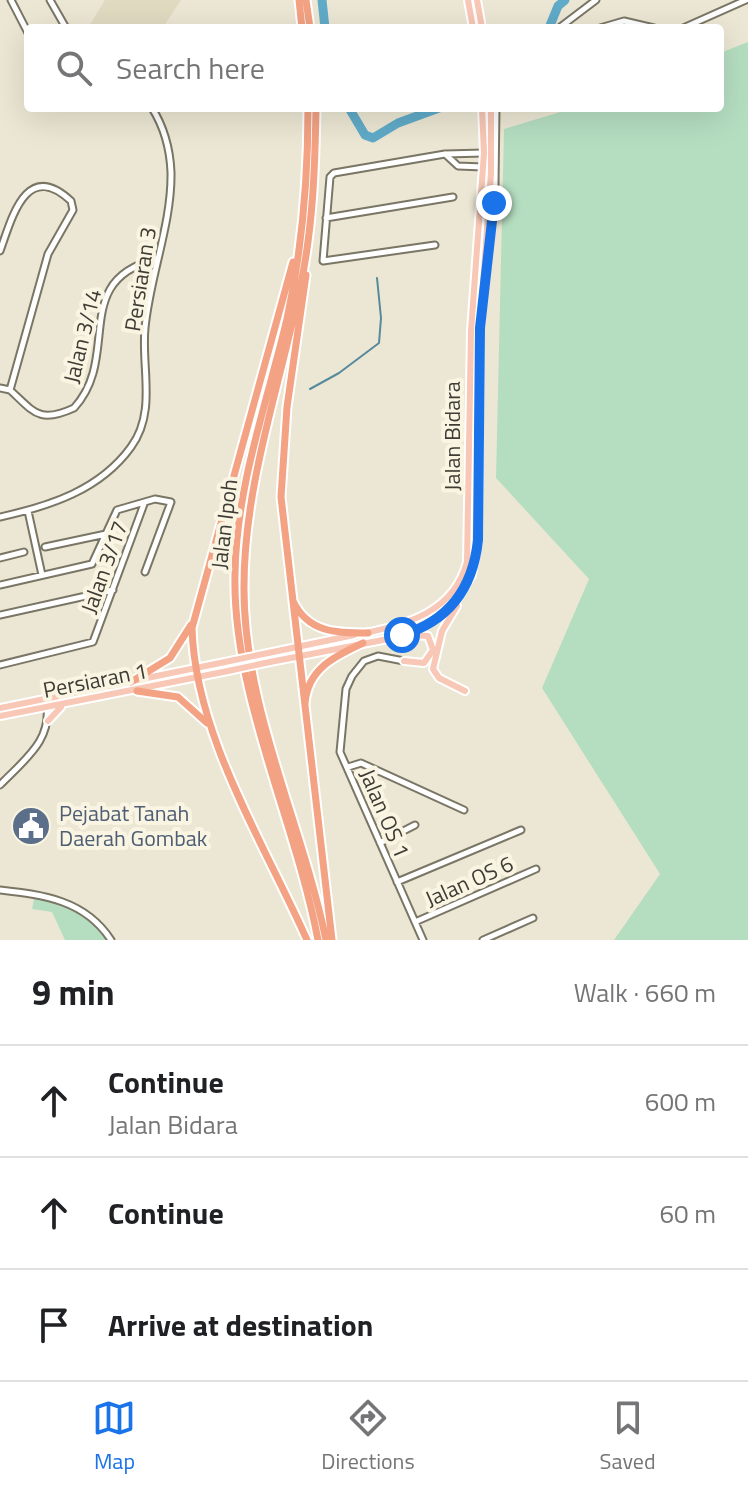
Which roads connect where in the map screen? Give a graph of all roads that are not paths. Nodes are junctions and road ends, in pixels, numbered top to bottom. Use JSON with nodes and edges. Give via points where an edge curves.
{"nodes":[{"id":1,"x":11,"y":0,"type":"edge"},
{"id":2,"x":50,"y":0,"type":"edge"},
{"id":3,"x":299,"y":0,"type":"edge"},
{"id":4,"x":306,"y":0,"type":"edge"},
{"id":5,"x":468,"y":0,"type":"edge"},
{"id":6,"x":479,"y":0,"type":"edge"},
{"id":7,"x":746,"y":0,"type":"edge"},
{"id":8,"x":593,"y":1,"type":"edge"},
{"id":9,"x":64,"y":24,"type":"edge"},
{"id":10,"x":302,"y":24,"type":"edge"},
{"id":11,"x":309,"y":24,"type":"edge"},
{"id":12,"x":472,"y":24,"type":"edge"},
{"id":13,"x":482,"y":24,"type":"edge"},
{"id":14,"x":564,"y":24,"type":"edge"},
{"id":15,"x":614,"y":24,"type":"edge"},
{"id":16,"x":637,"y":24,"type":"edge"},
{"id":17,"x":692,"y":24,"type":"edge"},
{"id":18,"x":24,"y":25,"type":"edge"},
{"id":19,"x":154,"y":112,"type":"edge"},
{"id":20,"x":308,"y":112,"type":"edge"},
{"id":21,"x":316,"y":112,"type":"edge"},
{"id":22,"x":482,"y":112,"type":"edge"},
{"id":23,"x":492,"y":112,"type":"edge"},
{"id":24,"x":492,"y":112,"type":"edge"},
{"id":25,"x":484,"y":153,"type":"junction"},
{"id":26,"x":445,"y":154,"type":"junction"},
{"id":27,"x":483,"y":167,"type":"junction"},
{"id":28,"x":453,"y":197,"type":"dead end"},
{"id":29,"x":326,"y":218,"type":"junction"},
{"id":30,"x":302,"y":225,"type":"junction"},
{"id":31,"x":435,"y":245,"type":"dead end"},
{"id":32,"x":0,"y":251,"type":"edge"},
{"id":33,"x":306,"y":251,"type":"junction"},
{"id":34,"x":157,"y":259,"type":"junction"},
{"id":35,"x":0,"y":388,"type":"edge"},
{"id":36,"x":10,"y":390,"type":"junction"},
{"id":37,"x":144,"y":503,"type":"junction"},
{"id":38,"x":28,"y":511,"type":"junction"},
{"id":39,"x":0,"y":517,"type":"edge"},
{"id":40,"x":106,"y":534,"type":"junction"},
{"id":41,"x":478,"y":540,"type":"junction"},
{"id":42,"x":45,"y":547,"type":"dead end"},
{"id":43,"x":24,"y":552,"type":"dead end"},
{"id":44,"x":0,"y":558,"type":"edge"},
{"id":45,"x":145,"y":572,"type":"dead end"},
{"id":46,"x":42,"y":575,"type":"junction"},
{"id":47,"x":0,"y":585,"type":"edge"},
{"id":48,"x":114,"y":589,"type":"junction"},
{"id":49,"x":289,"y":591,"type":"junction"},
{"id":50,"x":0,"y":615,"type":"edge"},
{"id":51,"x":194,"y":619,"type":"junction"},
{"id":52,"x":368,"y":633,"type":"junction"},
{"id":53,"x":388,"y":639,"type":"junction"},
{"id":54,"x":363,"y":643,"type":"junction"},
{"id":55,"x":296,"y":646,"type":"junction"},
{"id":56,"x":437,"y":655,"type":"junction"},
{"id":57,"x":297,"y":656,"type":"junction"},
{"id":58,"x":404,"y":661,"type":"junction"},
{"id":59,"x":225,"y":662,"type":"joint"},
{"id":60,"x":0,"y":665,"type":"edge"},
{"id":61,"x":194,"y":669,"type":"junction"},
{"id":62,"x":228,"y":671,"type":"joint"},
{"id":63,"x":197,"y":678,"type":"junction"},
{"id":64,"x":131,"y":682,"type":"junction"},
{"id":65,"x":137,"y":691,"type":"junction"},
{"id":66,"x":465,"y":691,"type":"dead end"},
{"id":67,"x":46,"y":704,"type":"junction"},
{"id":68,"x":68,"y":704,"type":"junction"},
{"id":69,"x":0,"y":708,"type":"edge"},
{"id":70,"x":0,"y":716,"type":"edge"},
{"id":71,"x":48,"y":721,"type":"junction"},
{"id":72,"x":209,"y":725,"type":"junction"},
{"id":73,"x":305,"y":733,"type":"junction"},
{"id":74,"x":348,"y":767,"type":"junction"},
{"id":75,"x":0,"y":785,"type":"edge"},
{"id":76,"x":464,"y":810,"type":"dead end"},
{"id":77,"x":415,"y":825,"type":"dead end"},
{"id":78,"x":521,"y":830,"type":"dead end"},
{"id":79,"x":380,"y":843,"type":"junction"},
{"id":80,"x":536,"y":869,"type":"dead end"},
{"id":81,"x":397,"y":882,"type":"junction"},
{"id":82,"x":0,"y":890,"type":"edge"},
{"id":83,"x":533,"y":918,"type":"dead end"},
{"id":84,"x":415,"y":922,"type":"junction"},
{"id":85,"x":111,"y":940,"type":"edge"},
{"id":86,"x":307,"y":940,"type":"edge"},
{"id":87,"x":318,"y":940,"type":"edge"},
{"id":88,"x":326,"y":940,"type":"edge"},
{"id":89,"x":332,"y":940,"type":"edge"},
{"id":90,"x":423,"y":940,"type":"edge"},
{"id":91,"x":483,"y":940,"type":"edge"}],
"edges":[{"from":1,"to":18,"type":"street"},
{"from":2,"to":9,"type":"street"},
{"from":3,"to":10,"type":"highway"},
{"from":4,"to":11,"type":"highway"},
{"from":5,"to":12,"type":"main road"},
{"from":6,"to":13,"type":"main road"},
{"from":7,"to":17,"type":"street"},
{"from":8,"to":14,"type":"street"},
{"from":15,"to":16,"type":"street"},
{"from":19,"to":34,"type":"street","name":"Persiaran 3","via":[[171,170]]},
{"from":20,"to":30,"type":"highway","name":"Jalan Ipoh"},
{"from":21,"to":33,"type":"highway","name":"Jalan Ipoh"},
{"from":22,"to":25,"type":"main road","name":"Jalan Bidara"},
{"from":23,"to":27,"type":"main road","via":[[489,162]]},
{"from":24,"to":41,"type":"main road","name":"Jalan Bidara","via":[[480,328]]},
{"from":25,"to":26,"type":"street"},
{"from":25,"to":27,"type":"main road","name":"Jalan Bidara"},
{"from":26,"to":27,"type":"street","via":[[458,166]]},
{"from":26,"to":29,"type":"street","via":[[332,174]]},
{"from":27,"to":52,"type":"main road","name":"Jalan Bidara","via":[[471,331],[467,562],[455,589],[429,613]]},
{"from":28,"to":29,"type":"street"},
{"from":29,"to":31,"type":"street","via":[[323,261]]},
{"from":30,"to":51,"type":"highway"},
{"from":30,"to":87,"type":"highway","name":"Jalan Ipoh","via":[[287,318],[242,502],[235,587],[244,662]]},
{"from":32,"to":36,"type":"street","via":[[27,190],[52,189],[74,205],[48,254]]},
{"from":33,"to":49,"type":"highway","via":[[305,301],[287,407],[281,497]]},
{"from":33,"to":88,"type":"highway","name":"Jalan Ipoh","via":[[250,509],[244,603],[256,684]]},
{"from":34,"to":36,"type":"street","name":"Jalan 3/14","via":[[130,267],[112,282],[88,383],[74,408],[51,417],[38,415]]},
{"from":34,"to":38,"type":"street","name":"Persiaran 3","via":[[145,328],[147,401],[142,427],[131,447],[88,487]]},
{"from":35,"to":36,"type":"street"},
{"from":37,"to":40,"type":"street","via":[[117,510]]},
{"from":37,"to":45,"type":"street","via":[[155,499],[172,504]]},
{"from":37,"to":48,"type":"street","name":"Jalan 3/17"},
{"from":38,"to":39,"type":"street","name":"Persiaran 3"},
{"from":38,"to":46,"type":"street"},
{"from":40,"to":42,"type":"street"},
{"from":40,"to":46,"type":"street","via":[[92,564]]},
{"from":41,"to":53,"type":"main road","name":"Jalan Bidara","via":[[472,575],[454,605],[424,627]]},
{"from":41,"to":56,"type":"main road","via":[[474,579],[444,625]]},
{"from":43,"to":44,"type":"street"},
{"from":46,"to":47,"type":"street"},
{"from":48,"to":50,"type":"street"},
{"from":48,"to":60,"type":"street","name":"Jalan 3/17","via":[[93,642]]},
{"from":49,"to":52,"type":"highway","via":[[300,613],[316,627]]},
{"from":49,"to":55,"type":"highway"},
{"from":51,"to":61,"type":"highway"},
{"from":51,"to":64,"type":"highway","via":[[170,658]]},
{"from":52,"to":55,"type":"main road","name":"Jalan Bidara"},
{"from":53,"to":54,"type":"main road","name":"Jalan Bidara"},
{"from":53,"to":58,"type":"main road","via":[[420,634],[431,639],[427,661]]},
{"from":54,"to":57,"type":"main road","name":"Jalan Bidara"},
{"from":54,"to":73,"type":"highway","via":[[333,658],[311,680]]},
{"from":55,"to":57,"type":"highway"},
{"from":55,"to":59,"type":"main road","name":"Jalan Bidara","bridge":true},
{"from":56,"to":58,"type":"main road","via":[[424,668]]},
{"from":56,"to":66,"type":"main road","via":[[435,674]]},
{"from":57,"to":62,"type":"main road","name":"Jalan Bidara","bridge":true},
{"from":57,"to":73,"type":"highway"},
{"from":58,"to":74,"type":"street","name":"Jalan OS 1","via":[[378,656],[356,671],[346,695],[340,752]]},
{"from":59,"to":61,"type":"main road","name":"Persiaran 1"},
{"from":61,"to":63,"type":"highway"},
{"from":61,"to":64,"type":"main road","name":"Persiaran 1"},
{"from":62,"to":63,"type":"main road","name":"Persiaran 1"},
{"from":63,"to":65,"type":"main road","name":"Persiaran 1"},
{"from":63,"to":72,"type":"highway"},
{"from":64,"to":67,"type":"main road","name":"Persiaran 1"},
{"from":65,"to":68,"type":"main road","name":"Persiaran 1"},
{"from":65,"to":72,"type":"highway","via":[[178,697]]},
{"from":67,"to":68,"type":"main road","name":"Persiaran 1"},
{"from":67,"to":69,"type":"main road","name":"Persiaran 1"},
{"from":67,"to":70,"type":"main road","name":"Persiaran 1"},
{"from":67,"to":71,"type":"street"},
{"from":68,"to":71,"type":"main road"},
{"from":71,"to":75,"type":"street","via":[[39,745]]},
{"from":72,"to":86,"type":"highway"},
{"from":73,"to":89,"type":"highway"},
{"from":74,"to":76,"type":"street","via":[[361,763]]},
{"from":74,"to":79,"type":"street","name":"Jalan OS 1"},
{"from":77,"to":79,"type":"street"},
{"from":78,"to":81,"type":"street"},
{"from":79,"to":81,"type":"street","name":"Jalan OS 1"},
{"from":80,"to":84,"type":"street","name":"Jalan OS 6"},
{"from":81,"to":84,"type":"street","name":"Jalan OS 1"},
{"from":82,"to":85,"type":"street","via":[[55,897],[98,922]]},
{"from":83,"to":91,"type":"street"},
{"from":84,"to":90,"type":"street","name":"Jalan OS 1"}]}
